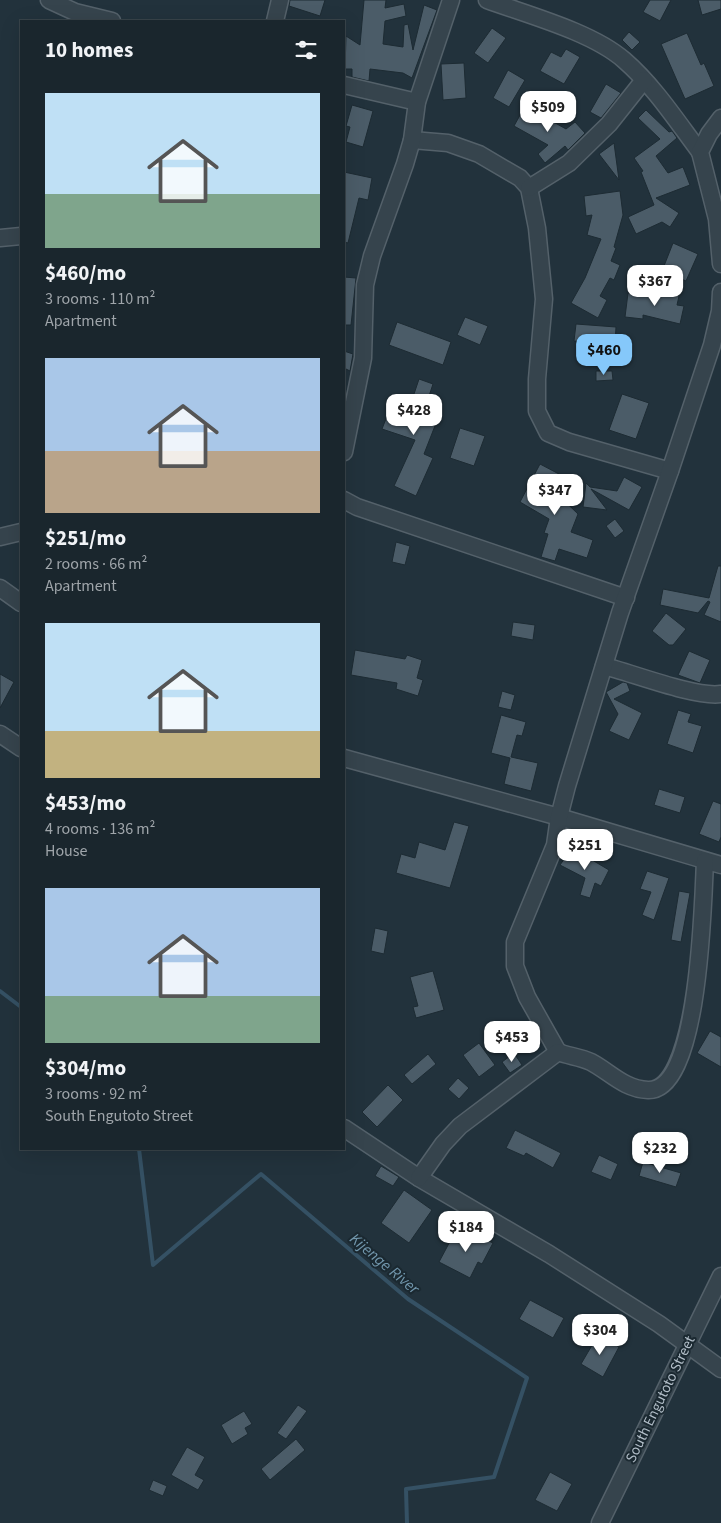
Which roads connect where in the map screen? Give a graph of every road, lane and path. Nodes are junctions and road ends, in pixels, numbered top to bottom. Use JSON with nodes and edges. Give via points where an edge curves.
{"nodes":[{"id":1,"x":49,"y":0,"type":"edge"},
{"id":2,"x":280,"y":0,"type":"edge"},
{"id":3,"x":451,"y":0,"type":"edge"},
{"id":4,"x":487,"y":0,"type":"edge"},
{"id":5,"x":108,"y":20,"type":"edge"},
{"id":6,"x":275,"y":20,"type":"edge"},
{"id":7,"x":644,"y":80,"type":"junction"},
{"id":8,"x":345,"y":85,"type":"edge"},
{"id":9,"x":417,"y":102,"type":"junction"},
{"id":10,"x":721,"y":118,"type":"edge"},
{"id":11,"x":412,"y":140,"type":"junction"},
{"id":12,"x":700,"y":152,"type":"junction"},
{"id":13,"x":529,"y":188,"type":"junction"},
{"id":14,"x":20,"y":236,"type":"edge"},
{"id":15,"x":0,"y":238,"type":"edge"},
{"id":16,"x":721,"y":264,"type":"edge"},
{"id":17,"x":721,"y":292,"type":"edge"},
{"id":18,"x":345,"y":447,"type":"edge"},
{"id":19,"x":670,"y":471,"type":"junction"},
{"id":20,"x":345,"y":500,"type":"edge"},
{"id":21,"x":20,"y":532,"type":"edge"},
{"id":22,"x":0,"y":537,"type":"edge"},
{"id":23,"x":0,"y":588,"type":"edge"},
{"id":24,"x":626,"y":598,"type":"junction"},
{"id":25,"x":20,"y":602,"type":"edge"},
{"id":26,"x":604,"y":666,"type":"junction"},
{"id":27,"x":721,"y":694,"type":"edge"},
{"id":28,"x":0,"y":734,"type":"edge"},
{"id":29,"x":20,"y":747,"type":"edge"},
{"id":30,"x":345,"y":758,"type":"edge"},
{"id":31,"x":559,"y":818,"type":"junction"},
{"id":32,"x":705,"y":861,"type":"junction"},
{"id":33,"x":721,"y":865,"type":"edge"},
{"id":34,"x":558,"y":1052,"type":"junction"},
{"id":35,"x":345,"y":1129,"type":"edge"},
{"id":36,"x":419,"y":1178,"type":"junction"},
{"id":37,"x":721,"y":1276,"type":"edge"},
{"id":38,"x":687,"y":1344,"type":"junction"},
{"id":39,"x":721,"y":1369,"type":"edge"},
{"id":40,"x":600,"y":1523,"type":"edge"}],
"edges":[{"from":1,"to":5,"type":"street","via":[[75,12]]},
{"from":2,"to":6,"type":"street"},
{"from":3,"to":9,"type":"street"},
{"from":4,"to":7,"type":"street","via":[[594,41],[623,59]]},
{"from":7,"to":12,"type":"street"},
{"from":7,"to":13,"type":"street","via":[[609,124],[569,163]]},
{"from":8,"to":9,"type":"street"},
{"from":9,"to":11,"type":"street"},
{"from":10,"to":12,"type":"street"},
{"from":11,"to":13,"type":"street","via":[[448,143],[479,154],[520,178]]},
{"from":11,"to":18,"type":"street","via":[[365,285],[364,358]]},
{"from":12,"to":16,"type":"street","via":[[717,219]]},
{"from":13,"to":19,"type":"street","via":[[537,228],[544,298],[537,411],[548,433]]},
{"from":14,"to":15,"type":"street"},
{"from":17,"to":19,"type":"street","via":[[712,345]]},
{"from":19,"to":24,"type":"street"},
{"from":20,"to":24,"type":"street"},
{"from":21,"to":22,"type":"street"},
{"from":23,"to":25,"type":"street"},
{"from":24,"to":26,"type":"street"},
{"from":26,"to":27,"type":"street","via":[[686,690]]},
{"from":26,"to":31,"type":"street"},
{"from":28,"to":29,"type":"street"},
{"from":30,"to":31,"type":"street"},
{"from":31,"to":32,"type":"street"},
{"from":31,"to":34,"type":"street","via":[[553,851],[516,937],[514,957],[527,997]]},
{"from":32,"to":33,"type":"street"},
{"from":32,"to":34,"type":"street","via":[[701,943],[690,1023],[671,1076],[662,1086],[650,1090],[632,1088],[588,1061]]},
{"from":34,"to":36,"type":"street","via":[[460,1126]]},
{"from":35,"to":36,"type":"street"},
{"from":36,"to":38,"type":"street","via":[[549,1254]]},
{"from":37,"to":38,"type":"street","name":"South Engutoto Street"},
{"from":38,"to":39,"type":"street"},
{"from":38,"to":40,"type":"street","name":"South Engutoto Street"}]}
